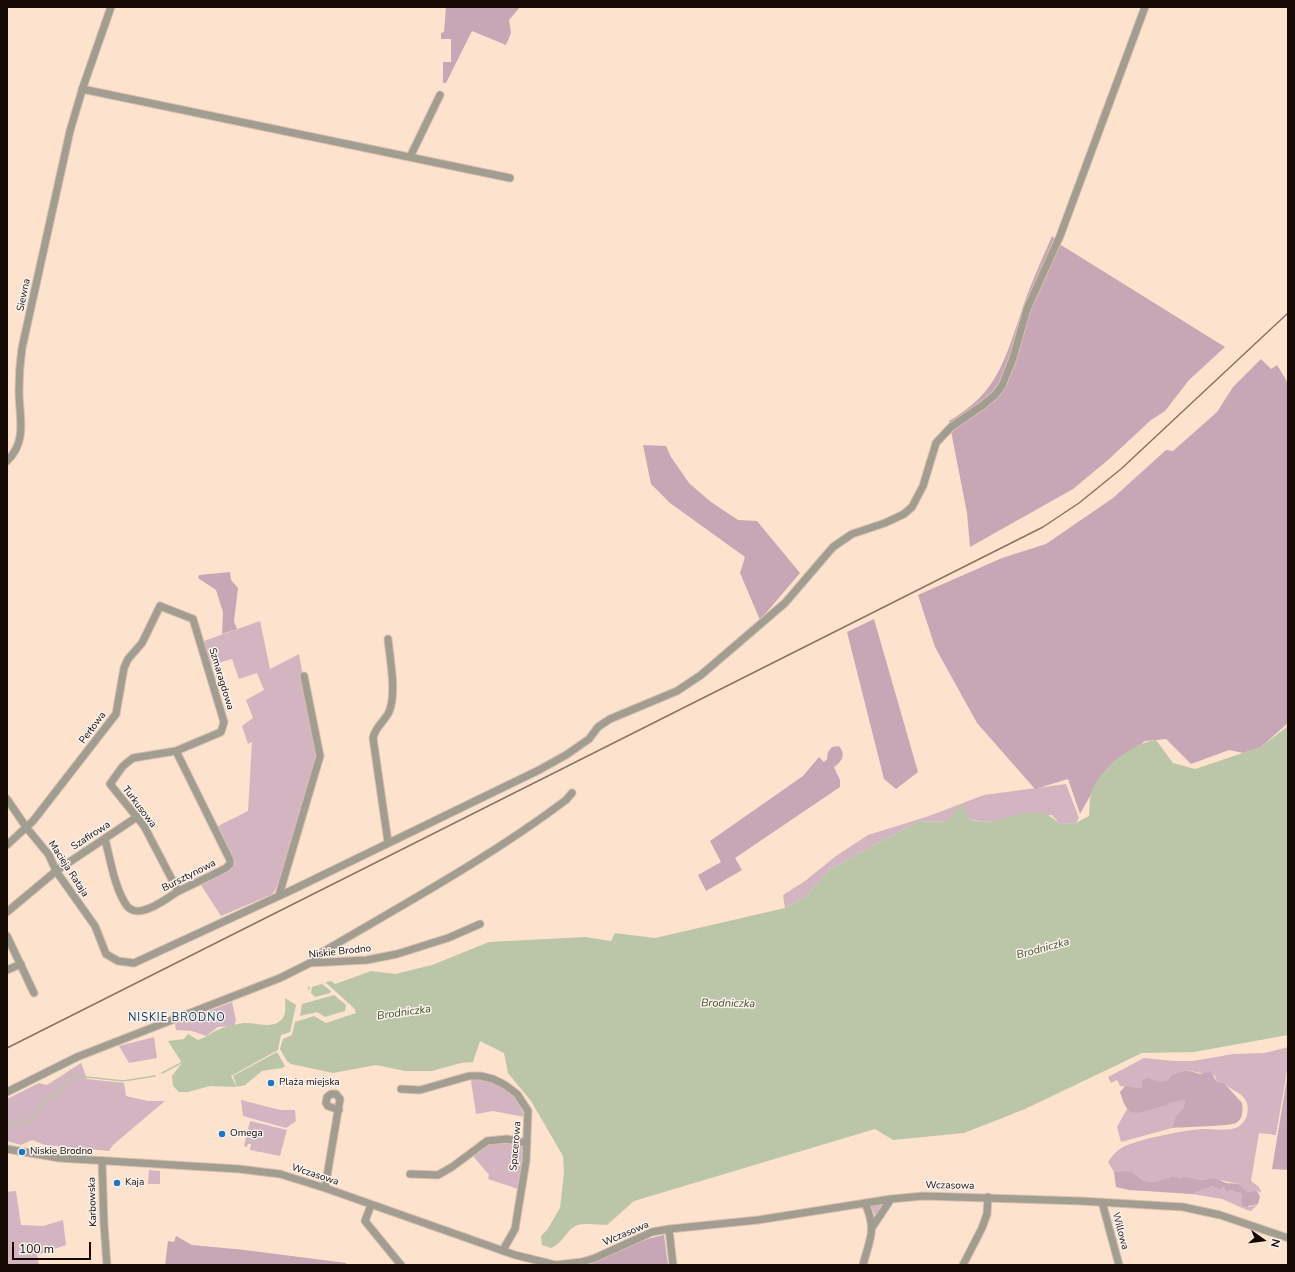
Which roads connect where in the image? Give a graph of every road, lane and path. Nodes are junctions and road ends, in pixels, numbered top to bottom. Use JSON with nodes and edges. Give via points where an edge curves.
{"nodes":[{"id":1,"x":111,"y":7,"type":"edge"},
{"id":2,"x":1145,"y":7,"type":"edge"},
{"id":3,"x":82,"y":89,"type":"junction"},
{"id":4,"x":440,"y":95,"type":"dead end"},
{"id":5,"x":410,"y":157,"type":"junction"},
{"id":6,"x":510,"y":178,"type":"dead end"},
{"id":7,"x":7,"y":461,"type":"edge"},
{"id":8,"x":160,"y":606,"type":"joint"},
{"id":9,"x":388,"y":639,"type":"dead end"},
{"id":10,"x":304,"y":676,"type":"dead end"},
{"id":11,"x":176,"y":751,"type":"junction"},
{"id":12,"x":572,"y":793,"type":"dead end"},
{"id":13,"x":7,"y":799,"type":"edge"},
{"id":14,"x":137,"y":817,"type":"junction"},
{"id":15,"x":26,"y":827,"type":"junction"},
{"id":16,"x":105,"y":839,"type":"junction"},
{"id":17,"x":388,"y":842,"type":"junction"},
{"id":18,"x":7,"y":845,"type":"edge"},
{"id":19,"x":56,"y":870,"type":"junction"},
{"id":20,"x":178,"y":891,"type":"junction"},
{"id":21,"x":279,"y":895,"type":"junction"},
{"id":22,"x":7,"y":912,"type":"edge"},
{"id":23,"x":480,"y":924,"type":"dead end"},
{"id":24,"x":7,"y":936,"type":"edge"},
{"id":25,"x":310,"y":963,"type":"junction"},
{"id":26,"x":21,"y":964,"type":"junction"},
{"id":27,"x":8,"y":968,"type":"edge"},
{"id":28,"x":34,"y":993,"type":"dead end"},
{"id":29,"x":401,"y":1089,"type":"dead end"},
{"id":30,"x":7,"y":1092,"type":"edge"},
{"id":31,"x":339,"y":1110,"type":"dead end"},
{"id":32,"x":527,"y":1143,"type":"junction"},
{"id":33,"x":7,"y":1149,"type":"edge"},
{"id":34,"x":102,"y":1162,"type":"junction"},
{"id":35,"x":410,"y":1174,"type":"dead end"},
{"id":36,"x":325,"y":1188,"type":"junction"},
{"id":37,"x":988,"y":1197,"type":"junction"},
{"id":38,"x":890,"y":1199,"type":"junction"},
{"id":39,"x":1102,"y":1202,"type":"junction"},
{"id":40,"x":865,"y":1203,"type":"junction"},
{"id":41,"x":371,"y":1205,"type":"junction"},
{"id":42,"x":873,"y":1226,"type":"junction"},
{"id":43,"x":669,"y":1229,"type":"junction"},
{"id":44,"x":1288,"y":1238,"type":"edge"},
{"id":45,"x":504,"y":1250,"type":"junction"},
{"id":46,"x":107,"y":1265,"type":"edge"},
{"id":47,"x":400,"y":1265,"type":"edge"},
{"id":48,"x":673,"y":1265,"type":"edge"},
{"id":49,"x":864,"y":1265,"type":"edge"},
{"id":50,"x":963,"y":1265,"type":"edge"},
{"id":51,"x":1119,"y":1265,"type":"edge"}],
"edges":[{"from":1,"to":3,"type":"street","name":"Siewna"},
{"from":2,"to":17,"type":"street","via":[[1060,236],[1027,310],[1002,386],[983,405],[951,427],[936,444],[923,486],[912,507],[897,518],[852,534],[838,542],[785,603],[701,675],[677,691],[610,719],[598,727],[589,739],[539,770]]},
{"from":3,"to":5,"type":"street"},
{"from":3,"to":7,"type":"street","name":"Siewna","via":[[22,348],[19,374],[21,438]]},
{"from":4,"to":5,"type":"street"},
{"from":5,"to":6,"type":"street"},
{"from":8,"to":11,"type":"street","name":"Szmaragdowa","via":[[193,619],[224,722],[221,732]]},
{"from":8,"to":15,"type":"street","name":"Perłowa","via":[[142,643],[124,668],[116,714],[33,822]]},
{"from":9,"to":17,"type":"street","via":[[393,698],[389,712],[374,730],[373,738]]},
{"from":10,"to":21,"type":"street","via":[[320,756]]},
{"from":11,"to":14,"type":"street","name":"Turkusowa","via":[[133,758],[112,780],[112,788]]},
{"from":11,"to":20,"type":"street","name":"Bursztynowa","via":[[230,860],[226,868]]},
{"from":12,"to":25,"type":"street","via":[[521,833],[442,883],[321,952]]},
{"from":13,"to":15,"type":"street","name":"Macieja Rataja"},
{"from":14,"to":16,"type":"street","name":"Szafirowa"},
{"from":14,"to":20,"type":"street","name":"Turkusowa"},
{"from":15,"to":18,"type":"street","name":"Perłowa"},
{"from":15,"to":19,"type":"street","name":"Macieja Rataja","via":[[49,855]]},
{"from":16,"to":19,"type":"street","name":"Szafirowa"},
{"from":16,"to":20,"type":"street","name":"Bursztynowa","via":[[118,885],[128,906],[138,911],[145,910]]},
{"from":17,"to":21,"type":"street"},
{"from":19,"to":21,"type":"street","name":"Macieja Rataja","via":[[95,926],[106,954],[118,961],[134,963]]},
{"from":19,"to":22,"type":"street","name":"Szafirowa"},
{"from":23,"to":25,"type":"street","name":"Niskie Brodno","via":[[448,938],[397,954],[367,960]]},
{"from":24,"to":26,"type":"street"},
{"from":25,"to":30,"type":"street","name":"Niskie Brodno","via":[[280,978],[82,1055]]},
{"from":26,"to":27,"type":"street"},
{"from":26,"to":28,"type":"street"},
{"from":29,"to":32,"type":"street","name":"Spacerowa","via":[[420,1090],[469,1076],[493,1079],[517,1094],[528,1110]]},
{"from":31,"to":36,"type":"street"},
{"from":32,"to":35,"type":"street","via":[[487,1141],[438,1175]]},
{"from":32,"to":45,"type":"street","name":"Spacerowa","via":[[515,1229]]},
{"from":33,"to":34,"type":"street","name":"Wczasowa","via":[[43,1156]]},
{"from":34,"to":36,"type":"street","name":"Wczasowa","via":[[260,1171],[280,1174]]},
{"from":34,"to":46,"type":"street","name":"Karbowska"},
{"from":36,"to":41,"type":"street","name":"Wczasowa"},
{"from":37,"to":38,"type":"street","name":"Wczasowa","via":[[922,1196]]},
{"from":37,"to":39,"type":"street","name":"Wczasowa"},
{"from":37,"to":50,"type":"street","via":[[987,1214]]},
{"from":38,"to":40,"type":"street","name":"Wczasowa"},
{"from":38,"to":42,"type":"street"},
{"from":39,"to":44,"type":"street","name":"Wczasowa","via":[[1202,1210]]},
{"from":39,"to":51,"type":"street","name":"Willowa"},
{"from":40,"to":42,"type":"street"},
{"from":40,"to":43,"type":"street","name":"Wczasowa","via":[[758,1220]]},
{"from":41,"to":45,"type":"street","name":"Wczasowa"},
{"from":41,"to":47,"type":"street","via":[[365,1221]]},
{"from":42,"to":49,"type":"street"},
{"from":43,"to":45,"type":"street","name":"Wczasowa","via":[[652,1232],[582,1262],[556,1265]]},
{"from":43,"to":48,"type":"street"}]}
